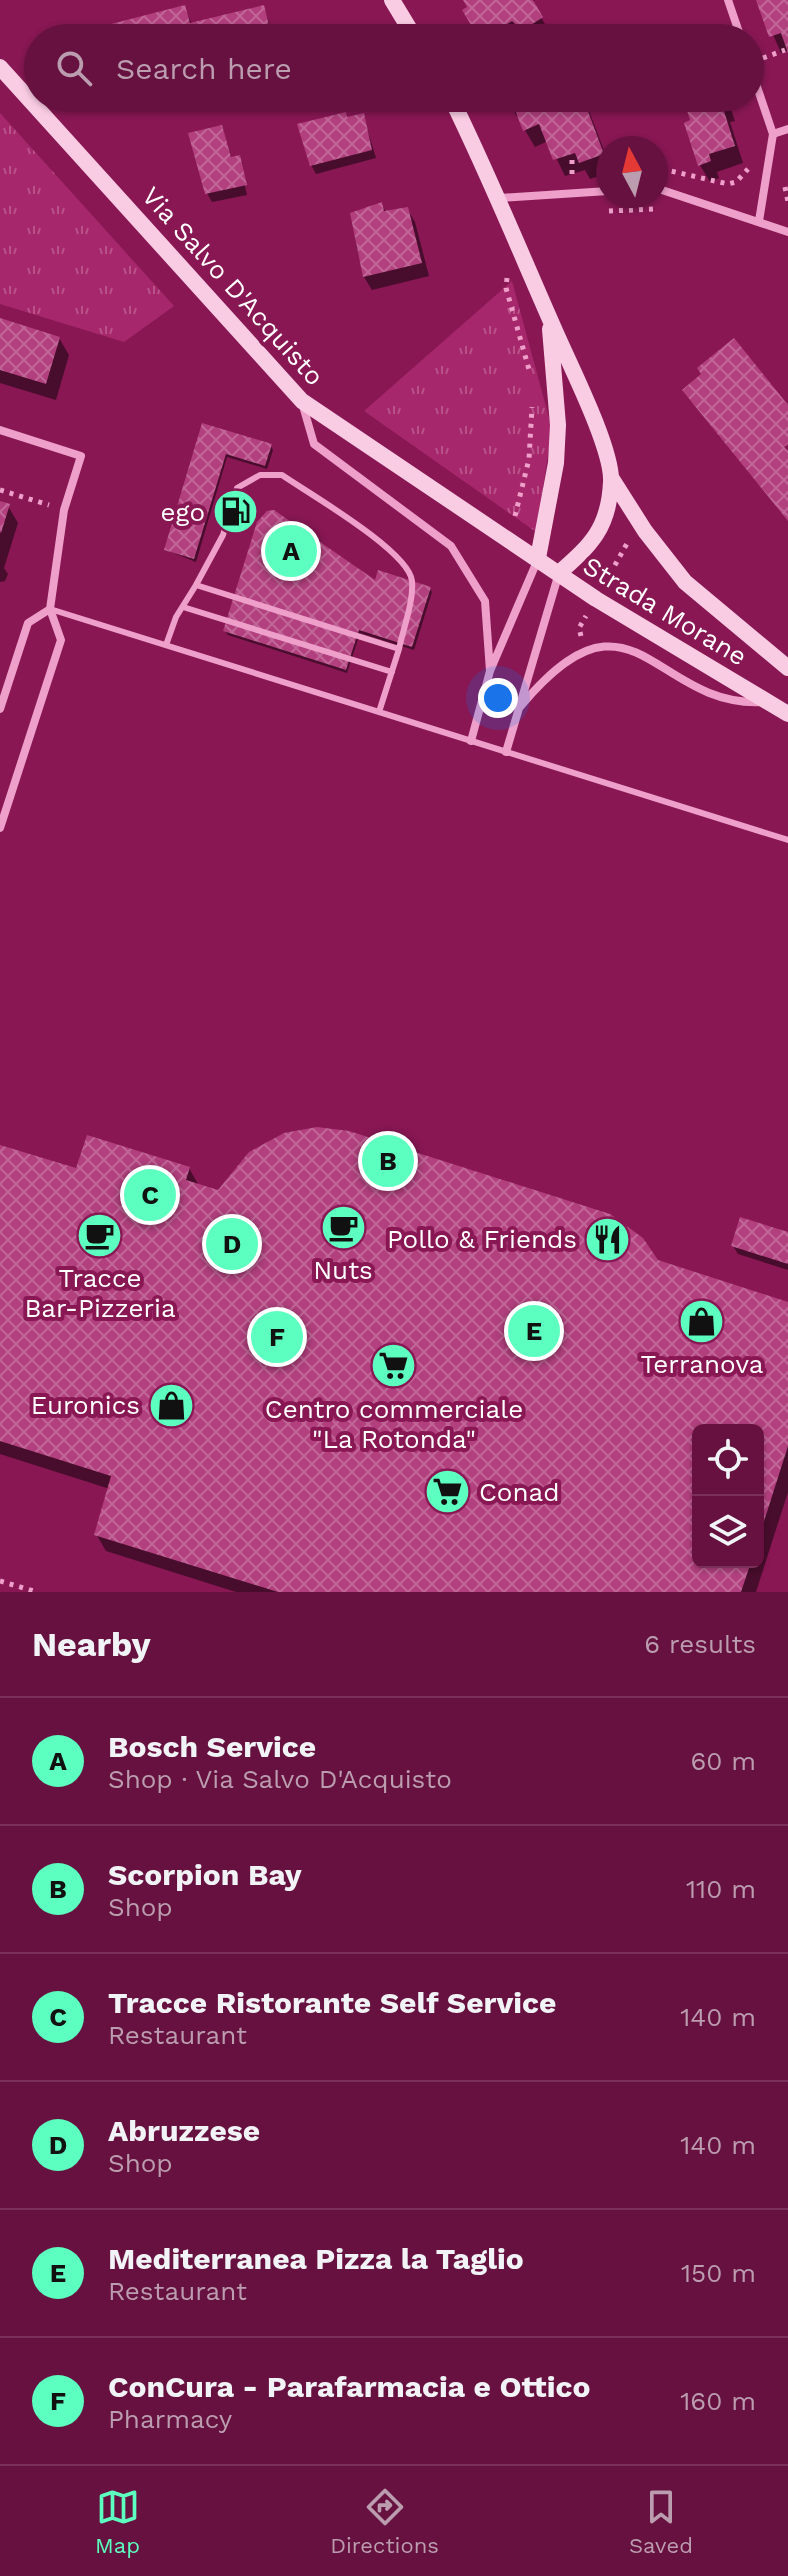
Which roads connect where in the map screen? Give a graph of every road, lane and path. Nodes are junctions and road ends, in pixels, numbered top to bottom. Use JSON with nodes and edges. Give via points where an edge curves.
{"nodes":[{"id":1,"x":392,"y":0,"type":"edge"},
{"id":2,"x":728,"y":0,"type":"edge"},
{"id":3,"x":407,"y":24,"type":"edge"},
{"id":4,"x":736,"y":24,"type":"edge"},
{"id":5,"x":785,"y":50,"type":"dead end"},
{"id":6,"x":764,"y":57,"type":"edge"},
{"id":7,"x":0,"y":67,"type":"edge"},
{"id":8,"x":24,"y":94,"type":"edge"},
{"id":9,"x":764,"y":107,"type":"edge"},
{"id":10,"x":41,"y":112,"type":"edge"},
{"id":11,"x":458,"y":112,"type":"edge"},
{"id":12,"x":788,"y":129,"type":"edge"},
{"id":13,"x":773,"y":134,"type":"junction"},
{"id":14,"x":572,"y":160,"type":"dead end"},
{"id":15,"x":750,"y":164,"type":"dead end"},
{"id":16,"x":668,"y":172,"type":"edge"},
{"id":17,"x":584,"y":174,"type":"dead end"},
{"id":18,"x":572,"y":175,"type":"junction"},
{"id":19,"x":558,"y":176,"type":"dead end"},
{"id":20,"x":596,"y":192,"type":"edge"},
{"id":21,"x":668,"y":192,"type":"edge"},
{"id":22,"x":500,"y":198,"type":"junction"},
{"id":23,"x":598,"y":211,"type":"dead end"},
{"id":24,"x":666,"y":211,"type":"dead end"},
{"id":25,"x":759,"y":221,"type":"junction"},
{"id":26,"x":788,"y":232,"type":"edge"},
{"id":27,"x":509,"y":269,"type":"dead end"},
{"id":28,"x":549,"y":316,"type":"junction"},
{"id":29,"x":530,"y":376,"type":"dead end"},
{"id":30,"x":302,"y":401,"type":"junction"},
{"id":31,"x":532,"y":403,"type":"dead end"},
{"id":32,"x":0,"y":430,"type":"edge"},
{"id":33,"x":612,"y":479,"type":"junction"},
{"id":34,"x":0,"y":490,"type":"edge"},
{"id":35,"x":64,"y":510,"type":"junction"},
{"id":36,"x":515,"y":516,"type":"dead end"},
{"id":37,"x":632,"y":534,"type":"dead end"},
{"id":38,"x":538,"y":558,"type":"junction"},
{"id":39,"x":559,"y":573,"type":"junction"},
{"id":40,"x":610,"y":574,"type":"dead end"},
{"id":41,"x":196,"y":585,"type":"junction"},
{"id":42,"x":183,"y":607,"type":"junction"},
{"id":43,"x":50,"y":609,"type":"junction"},
{"id":44,"x":587,"y":614,"type":"dead end"},
{"id":45,"x":581,"y":637,"type":"dead end"},
{"id":46,"x":166,"y":645,"type":"junction"},
{"id":47,"x":399,"y":649,"type":"junction"},
{"id":48,"x":788,"y":668,"type":"edge"},
{"id":49,"x":490,"y":671,"type":"junction"},
{"id":50,"x":392,"y":672,"type":"junction"},
{"id":51,"x":769,"y":702,"type":"junction"},
{"id":52,"x":520,"y":707,"type":"junction"},
{"id":53,"x":0,"y":709,"type":"edge"},
{"id":54,"x":379,"y":712,"type":"junction"},
{"id":55,"x":788,"y":714,"type":"edge"},
{"id":56,"x":471,"y":741,"type":"junction"},
{"id":57,"x":506,"y":752,"type":"junction"},
{"id":58,"x":0,"y":828,"type":"edge"},
{"id":59,"x":788,"y":840,"type":"edge"},
{"id":60,"x":0,"y":1581,"type":"edge"},
{"id":61,"x":27,"y":1591,"type":"edge"},
{"id":62,"x":37,"y":1592,"type":"edge"}],
"edges":[{"from":1,"to":3,"type":"street"},
{"from":2,"to":4,"type":"street"},
{"from":5,"to":6,"type":"path"},
{"from":7,"to":8,"type":"street","name":"Via Salvo D'Acquisto"},
{"from":9,"to":13,"type":"street"},
{"from":10,"to":30,"type":"street","name":"Via Salvo D'Acquisto"},
{"from":11,"to":22,"type":"street","name":"Strada Morane"},
{"from":12,"to":13,"type":"street"},
{"from":13,"to":25,"type":"street"},
{"from":14,"to":18,"type":"path"},
{"from":15,"to":16,"type":"path","via":[[745,175],[728,184]]},
{"from":17,"to":18,"type":"path"},
{"from":18,"to":19,"type":"path"},
{"from":20,"to":22,"type":"street"},
{"from":21,"to":25,"type":"street"},
{"from":22,"to":28,"type":"street","name":"Strada Morane"},
{"from":23,"to":24,"type":"path"},
{"from":25,"to":26,"type":"street"},
{"from":27,"to":29,"type":"path","via":[[506,288]]},
{"from":28,"to":33,"type":"street","name":"Strada Morane","via":[[591,410]]},
{"from":28,"to":38,"type":"street","name":"Strada Morane","via":[[558,425]]},
{"from":30,"to":38,"type":"street","name":"Via Salvo D'Acquisto"},
{"from":30,"to":49,"type":"street","via":[[314,444],[451,546],[485,601]]},
{"from":31,"to":36,"type":"path","via":[[529,459]]},
{"from":32,"to":35,"type":"street","via":[[81,456]]},
{"from":33,"to":39,"type":"street","name":"Strada Morane","via":[[606,515],[594,542]]},
{"from":33,"to":48,"type":"street","via":[[685,582]]},
{"from":34,"to":35,"type":"path"},
{"from":35,"to":43,"type":"street"},
{"from":37,"to":40,"type":"path"},
{"from":38,"to":39,"type":"street","name":"Strada Morane"},
{"from":38,"to":49,"type":"street"},
{"from":39,"to":51,"type":"street","name":"Strada Morane"},
{"from":39,"to":52,"type":"street"},
{"from":41,"to":42,"type":"lane"},
{"from":41,"to":47,"type":"lane"},
{"from":41,"to":47,"type":"lane","via":[[223,535],[237,488],[260,475],[282,475],[392,552],[409,571],[412,582]]},
{"from":42,"to":46,"type":"lane"},
{"from":42,"to":50,"type":"lane"},
{"from":43,"to":46,"type":"lane"},
{"from":43,"to":53,"type":"street","via":[[28,623]]},
{"from":43,"to":58,"type":"street","via":[[61,640]]},
{"from":44,"to":45,"type":"path","via":[[579,628]]},
{"from":46,"to":54,"type":"lane"},
{"from":47,"to":50,"type":"lane"},
{"from":49,"to":56,"type":"street"},
{"from":50,"to":54,"type":"lane"},
{"from":51,"to":52,"type":"street","via":[[733,703],[621,646],[596,647],[574,656],[544,678]]},
{"from":51,"to":55,"type":"street","name":"Strada Morane"},
{"from":52,"to":57,"type":"street"},
{"from":54,"to":56,"type":"lane"},
{"from":56,"to":57,"type":"lane"},
{"from":57,"to":59,"type":"lane"},
{"from":60,"to":61,"type":"path"},
{"from":61,"to":62,"type":"path"}]}
